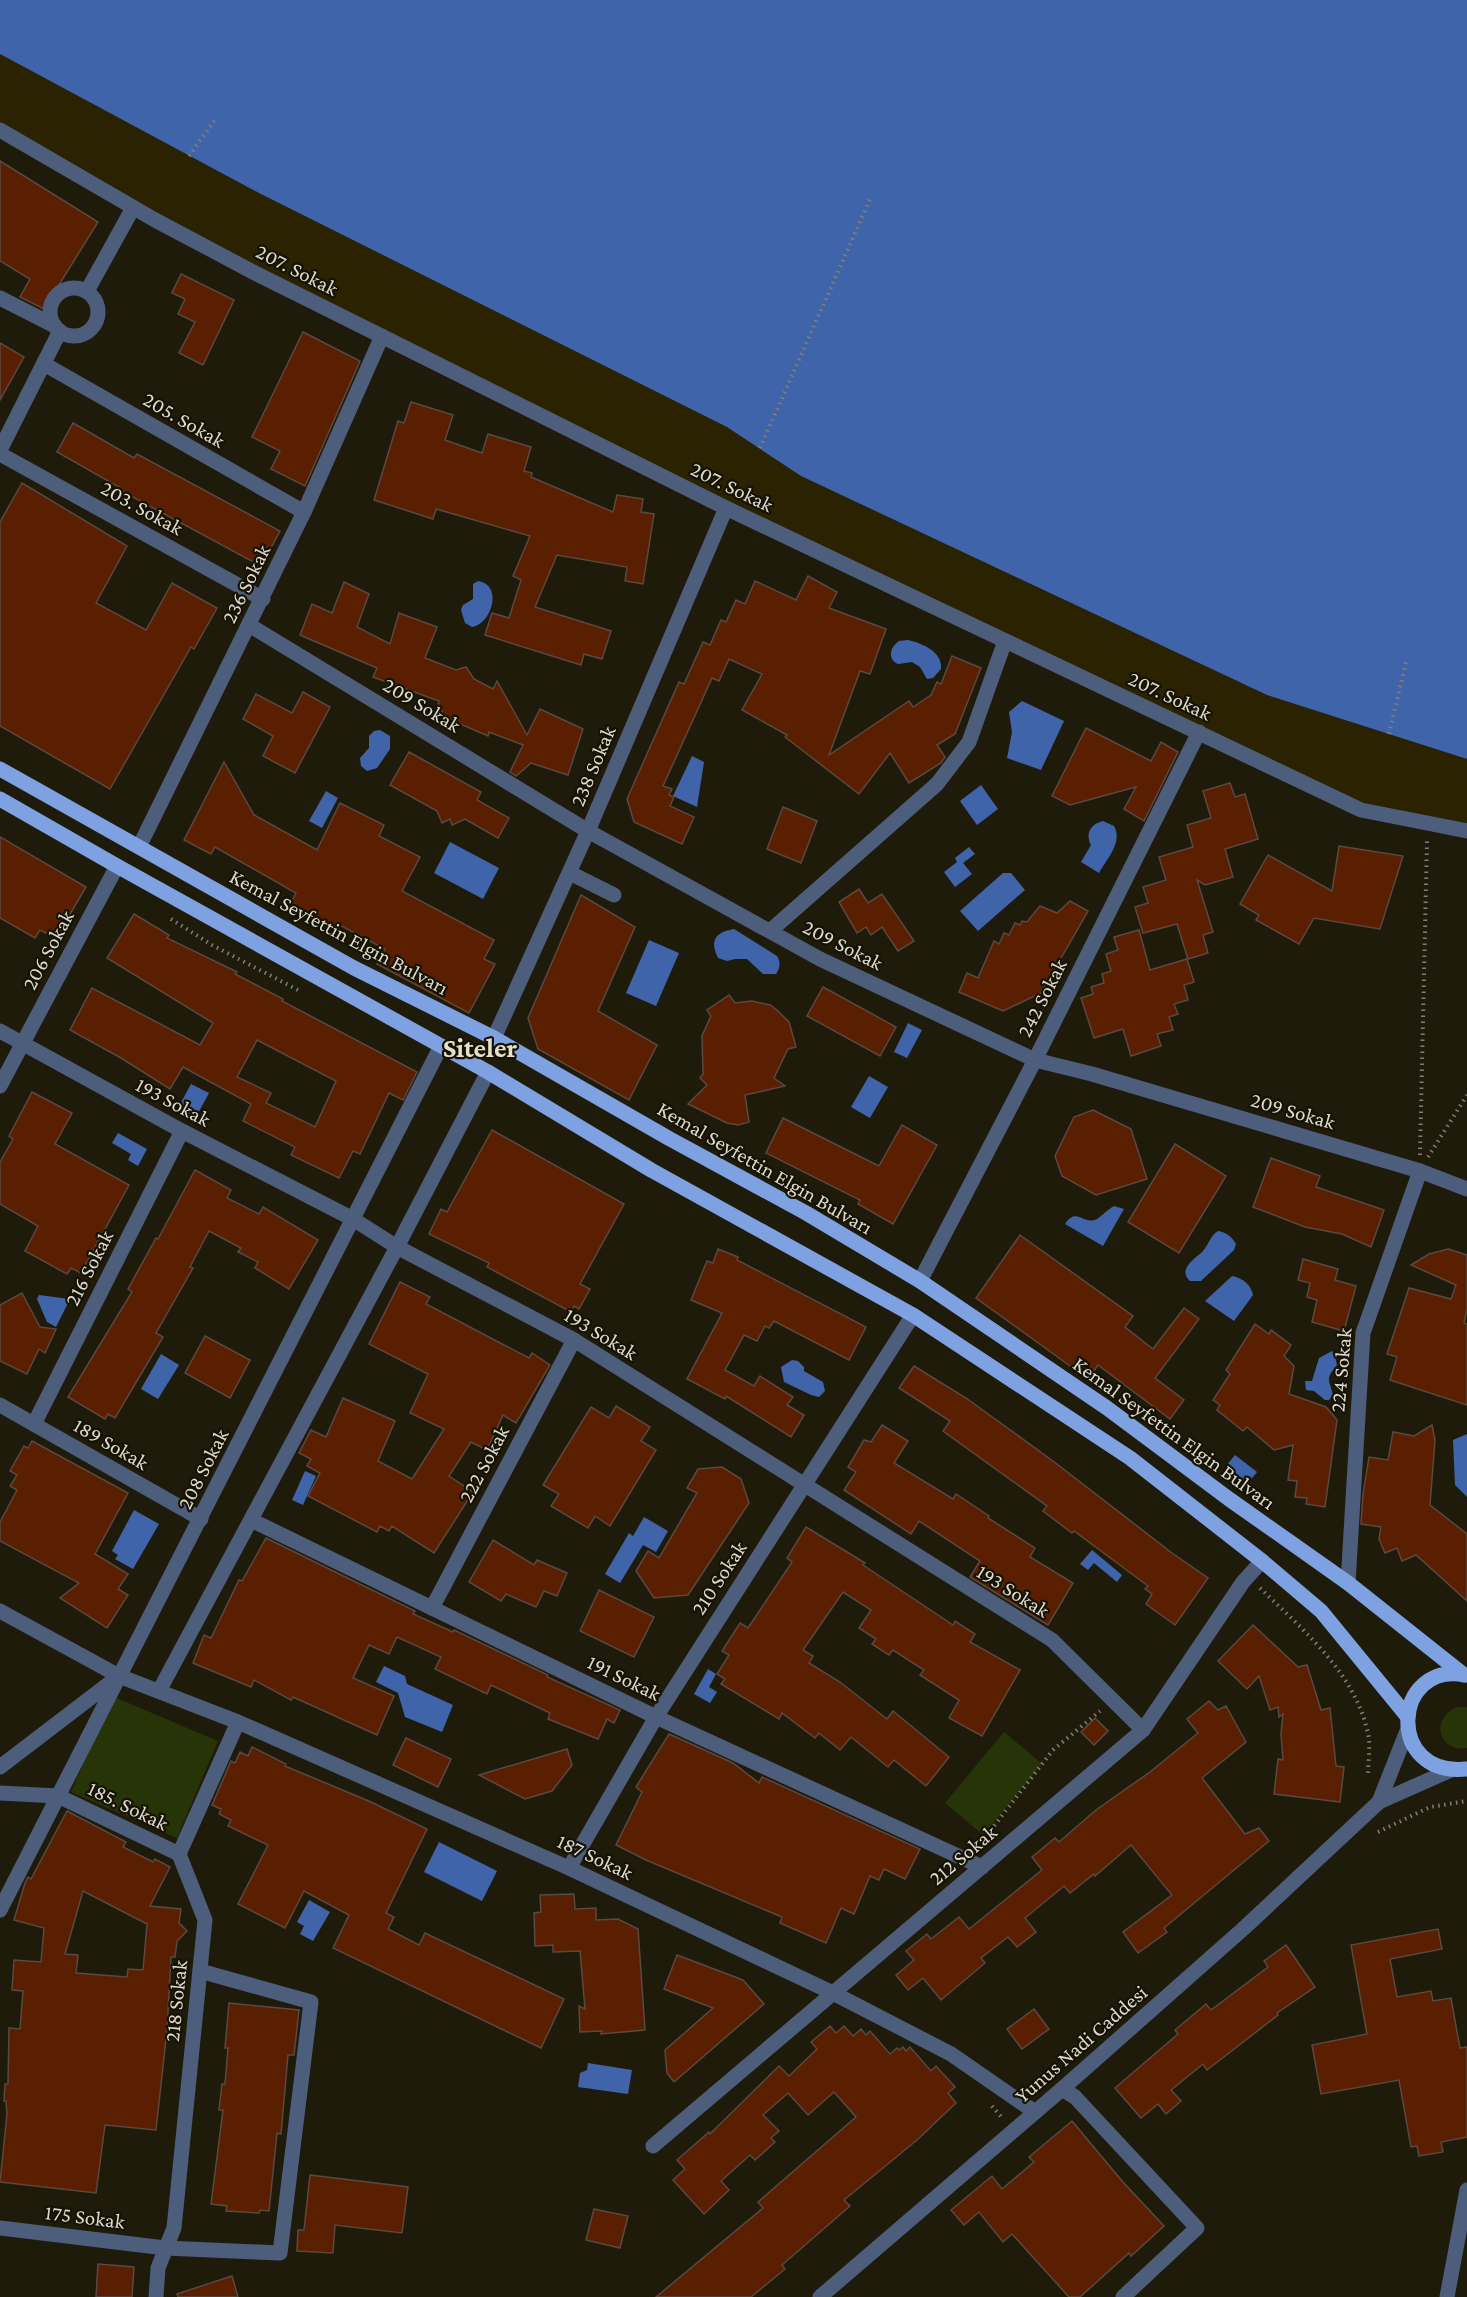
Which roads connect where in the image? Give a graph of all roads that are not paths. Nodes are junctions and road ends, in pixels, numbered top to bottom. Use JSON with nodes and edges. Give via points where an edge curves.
{"nodes":[{"id":1,"x":0,"y":129,"type":"edge"},
{"id":2,"x":133,"y":208,"type":"junction"},
{"id":3,"x":87,"y":291,"type":"junction"},
{"id":4,"x":0,"y":298,"type":"edge"},
{"id":5,"x":58,"y":328,"type":"junction"},
{"id":6,"x":382,"y":336,"type":"junction"},
{"id":7,"x":44,"y":364,"type":"junction"},
{"id":8,"x":2,"y":443,"type":"edge"},
{"id":9,"x":726,"y":508,"type":"junction"},
{"id":10,"x":304,"y":512,"type":"junction"},
{"id":11,"x":263,"y":599,"type":"junction"},
{"id":12,"x":249,"y":625,"type":"junction"},
{"id":13,"x":1005,"y":641,"type":"junction"},
{"id":14,"x":1199,"y":732,"type":"junction"},
{"id":15,"x":0,"y":769,"type":"edge"},
{"id":16,"x":0,"y":799,"type":"edge"},
{"id":17,"x":588,"y":831,"type":"junction"},
{"id":18,"x":1467,"y":831,"type":"edge"},
{"id":19,"x":139,"y":847,"type":"junction"},
{"id":20,"x":117,"y":866,"type":"junction"},
{"id":21,"x":570,"y":873,"type":"junction"},
{"id":22,"x":614,"y":895,"type":"dead end"},
{"id":23,"x":770,"y":931,"type":"junction"},
{"id":24,"x":0,"y":1031,"type":"edge"},
{"id":25,"x":494,"y":1038,"type":"junction"},
{"id":26,"x":22,"y":1043,"type":"junction"},
{"id":27,"x":441,"y":1046,"type":"junction"},
{"id":28,"x":1035,"y":1060,"type":"junction"},
{"id":29,"x":488,"y":1072,"type":"junction"},
{"id":30,"x":0,"y":1086,"type":"edge"},
{"id":31,"x":182,"y":1131,"type":"junction"},
{"id":32,"x":1420,"y":1171,"type":"junction"},
{"id":33,"x":1467,"y":1189,"type":"edge"},
{"id":34,"x":353,"y":1219,"type":"junction"},
{"id":35,"x":397,"y":1247,"type":"junction"},
{"id":36,"x":920,"y":1281,"type":"junction"},
{"id":37,"x":913,"y":1315,"type":"junction"},
{"id":38,"x":574,"y":1340,"type":"junction"},
{"id":39,"x":0,"y":1405,"type":"edge"},
{"id":40,"x":34,"y":1424,"type":"junction"},
{"id":41,"x":803,"y":1485,"type":"junction"},
{"id":42,"x":201,"y":1520,"type":"junction"},
{"id":43,"x":251,"y":1520,"type":"junction"},
{"id":44,"x":1262,"y":1561,"type":"junction"},
{"id":45,"x":1348,"y":1582,"type":"junction"},
{"id":46,"x":432,"y":1608,"type":"junction"},
{"id":47,"x":0,"y":1611,"type":"edge"},
{"id":48,"x":119,"y":1676,"type":"junction"},
{"id":49,"x":1465,"y":1676,"type":"edge"},
{"id":50,"x":159,"y":1691,"type":"junction"},
{"id":51,"x":656,"y":1717,"type":"junction"},
{"id":52,"x":238,"y":1722,"type":"junction"},
{"id":53,"x":1407,"y":1723,"type":"junction"},
{"id":54,"x":1143,"y":1730,"type":"junction"},
{"id":55,"x":0,"y":1767,"type":"edge"},
{"id":56,"x":1467,"y":1769,"type":"edge"},
{"id":57,"x":1451,"y":1770,"type":"junction"},
{"id":58,"x":0,"y":1793,"type":"edge"},
{"id":59,"x":58,"y":1796,"type":"junction"},
{"id":60,"x":1379,"y":1802,"type":"junction"},
{"id":61,"x":179,"y":1854,"type":"junction"},
{"id":62,"x":982,"y":1867,"type":"junction"},
{"id":63,"x":569,"y":1868,"type":"junction"},
{"id":64,"x":0,"y":1910,"type":"edge"},
{"id":65,"x":200,"y":1971,"type":"junction"},
{"id":66,"x":834,"y":1992,"type":"junction"},
{"id":67,"x":1062,"y":2089,"type":"junction"},
{"id":68,"x":1035,"y":2112,"type":"junction"},
{"id":69,"x":653,"y":2146,"type":"dead end"},
{"id":70,"x":1467,"y":2190,"type":"edge"},
{"id":71,"x":0,"y":2228,"type":"edge"},
{"id":72,"x":165,"y":2248,"type":"junction"},
{"id":73,"x":824,"y":2296,"type":"edge"},
{"id":74,"x":156,"y":2297,"type":"edge"},
{"id":75,"x":1123,"y":2297,"type":"edge"},
{"id":76,"x":1447,"y":2297,"type":"edge"}],
"edges":[{"from":1,"to":2,"type":"street","name":"207. Sokak"},
{"from":2,"to":3,"type":"street"},
{"from":2,"to":6,"type":"street","name":"207. Sokak"},
{"from":3,"to":5,"type":"street","via":[[71,288],[57,295],[50,310]]},
{"from":3,"to":5,"type":"street","via":[[97,303],[94,325],[75,336]]},
{"from":4,"to":5,"type":"street"},
{"from":5,"to":7,"type":"street"},
{"from":6,"to":9,"type":"street","name":"207. Sokak"},
{"from":6,"to":10,"type":"street","name":"236 Sokak"},
{"from":7,"to":8,"type":"street"},
{"from":7,"to":10,"type":"street","name":"205. Sokak"},
{"from":8,"to":11,"type":"street","name":"203. Sokak"},
{"from":9,"to":13,"type":"street","name":"207. Sokak"},
{"from":9,"to":17,"type":"street","name":"238 Sokak"},
{"from":10,"to":11,"type":"street","name":"236 Sokak"},
{"from":11,"to":12,"type":"street","name":"236 Sokak"},
{"from":12,"to":17,"type":"street","name":"209 Sokak"},
{"from":12,"to":19,"type":"street","name":"236 Sokak"},
{"from":13,"to":14,"type":"street","name":"207. Sokak"},
{"from":13,"to":23,"type":"street","via":[[969,742],[937,784]]},
{"from":14,"to":18,"type":"street","name":"207. Sokak","via":[[1361,810]]},
{"from":14,"to":28,"type":"street","name":"242 Sokak"},
{"from":15,"to":19,"type":"main road","name":"Kemal Seyfettin Elgin Bulvarı"},
{"from":16,"to":20,"type":"main road"},
{"from":17,"to":21,"type":"street","name":"238 Sokak"},
{"from":17,"to":23,"type":"street","name":"209 Sokak"},
{"from":19,"to":25,"type":"main road","name":"Kemal Seyfettin Elgin Bulvarı","via":[[354,968]]},
{"from":20,"to":26,"type":"street","name":"206 Sokak"},
{"from":20,"to":27,"type":"main road"},
{"from":21,"to":22,"type":"street"},
{"from":21,"to":25,"type":"street","name":"238 Sokak"},
{"from":23,"to":28,"type":"street","name":"209 Sokak","via":[[820,959]]},
{"from":24,"to":26,"type":"street","name":"193 Sokak"},
{"from":25,"to":36,"type":"main road","name":"Kemal Seyfettin Elgin Bulvarı"},
{"from":26,"to":30,"type":"street","name":"206 Sokak"},
{"from":26,"to":31,"type":"street","name":"193 Sokak"},
{"from":27,"to":29,"type":"main road"},
{"from":27,"to":34,"type":"street","name":"208 Sokak"},
{"from":28,"to":32,"type":"street","name":"209 Sokak"},
{"from":28,"to":36,"type":"street","name":"242 Sokak"},
{"from":29,"to":35,"type":"street"},
{"from":29,"to":37,"type":"main road","via":[[651,1170]]},
{"from":31,"to":34,"type":"street","name":"193 Sokak"},
{"from":31,"to":40,"type":"street","name":"216 Sokak"},
{"from":32,"to":33,"type":"street","name":"209 Sokak"},
{"from":32,"to":45,"type":"street","name":"224 Sokak","via":[[1363,1333]]},
{"from":34,"to":35,"type":"street","name":"193 Sokak"},
{"from":34,"to":42,"type":"street","name":"208 Sokak"},
{"from":35,"to":38,"type":"street","name":"193 Sokak"},
{"from":35,"to":43,"type":"street"},
{"from":36,"to":45,"type":"main road","name":"Kemal Seyfettin Elgin Bulvarı","via":[[1107,1408]]},
{"from":37,"to":41,"type":"street","name":"210 Sokak"},
{"from":37,"to":44,"type":"main road","via":[[1130,1458]]},
{"from":38,"to":41,"type":"street","name":"193 Sokak"},
{"from":38,"to":46,"type":"street","name":"222 Sokak"},
{"from":39,"to":40,"type":"street","name":"189 Sokak"},
{"from":40,"to":42,"type":"street","name":"189 Sokak"},
{"from":41,"to":51,"type":"street","name":"210 Sokak"},
{"from":41,"to":54,"type":"street","name":"193 Sokak","via":[[1052,1640]]},
{"from":42,"to":48,"type":"street","name":"208 Sokak"},
{"from":43,"to":46,"type":"street","name":"191 Sokak"},
{"from":43,"to":50,"type":"street"},
{"from":44,"to":53,"type":"main road","via":[[1321,1611]]},
{"from":44,"to":54,"type":"street","name":"212 Sokak"},
{"from":45,"to":49,"type":"main road","name":"Kemal Seyfettin Elgin Bulvarı"},
{"from":46,"to":51,"type":"street","name":"191 Sokak"},
{"from":47,"to":48,"type":"street","name":"187 Sokak"},
{"from":48,"to":50,"type":"street","name":"187 Sokak"},
{"from":48,"to":55,"type":"street"},
{"from":48,"to":59,"type":"street","name":"208 Sokak"},
{"from":49,"to":53,"type":"main road","via":[[1446,1674],[1419,1688],[1411,1701]]},
{"from":50,"to":52,"type":"street","name":"187 Sokak"},
{"from":51,"to":62,"type":"street","name":"191 Sokak"},
{"from":51,"to":63,"type":"street","name":"210 Sokak"},
{"from":52,"to":61,"type":"street"},
{"from":52,"to":63,"type":"street","name":"187 Sokak"},
{"from":53,"to":57,"type":"main road","via":[[1413,1745],[1422,1757]]},
{"from":53,"to":60,"type":"street"},
{"from":54,"to":62,"type":"street","name":"212 Sokak"},
{"from":56,"to":57,"type":"main road"},
{"from":57,"to":60,"type":"street"},
{"from":58,"to":59,"type":"street"},
{"from":59,"to":61,"type":"street","name":"185. Sokak"},
{"from":59,"to":64,"type":"street","name":"208 Sokak"},
{"from":60,"to":67,"type":"street","name":"Yunus Nadi Caddesi","via":[[1244,1929]]},
{"from":61,"to":65,"type":"street","name":"218 Sokak","via":[[205,1920]]},
{"from":62,"to":66,"type":"street","name":"212 Sokak"},
{"from":63,"to":66,"type":"street","name":"187 Sokak"},
{"from":65,"to":72,"type":"street","name":"218 Sokak","via":[[174,2228]]},
{"from":65,"to":72,"type":"street","name":"175 Sokak","via":[[311,2002],[280,2253]]},
{"from":66,"to":68,"type":"street","name":"187 Sokak","via":[[951,2054]]},
{"from":66,"to":69,"type":"street","name":"212 Sokak"},
{"from":67,"to":68,"type":"street","name":"Yunus Nadi Caddesi"},
{"from":67,"to":75,"type":"street","via":[[1076,2097],[1197,2228]]},
{"from":68,"to":73,"type":"street","name":"Yunus Nadi Caddesi"},
{"from":70,"to":76,"type":"street"},
{"from":71,"to":72,"type":"street","name":"175 Sokak"},
{"from":72,"to":74,"type":"street","name":"218 Sokak","via":[[158,2268]]}]}
